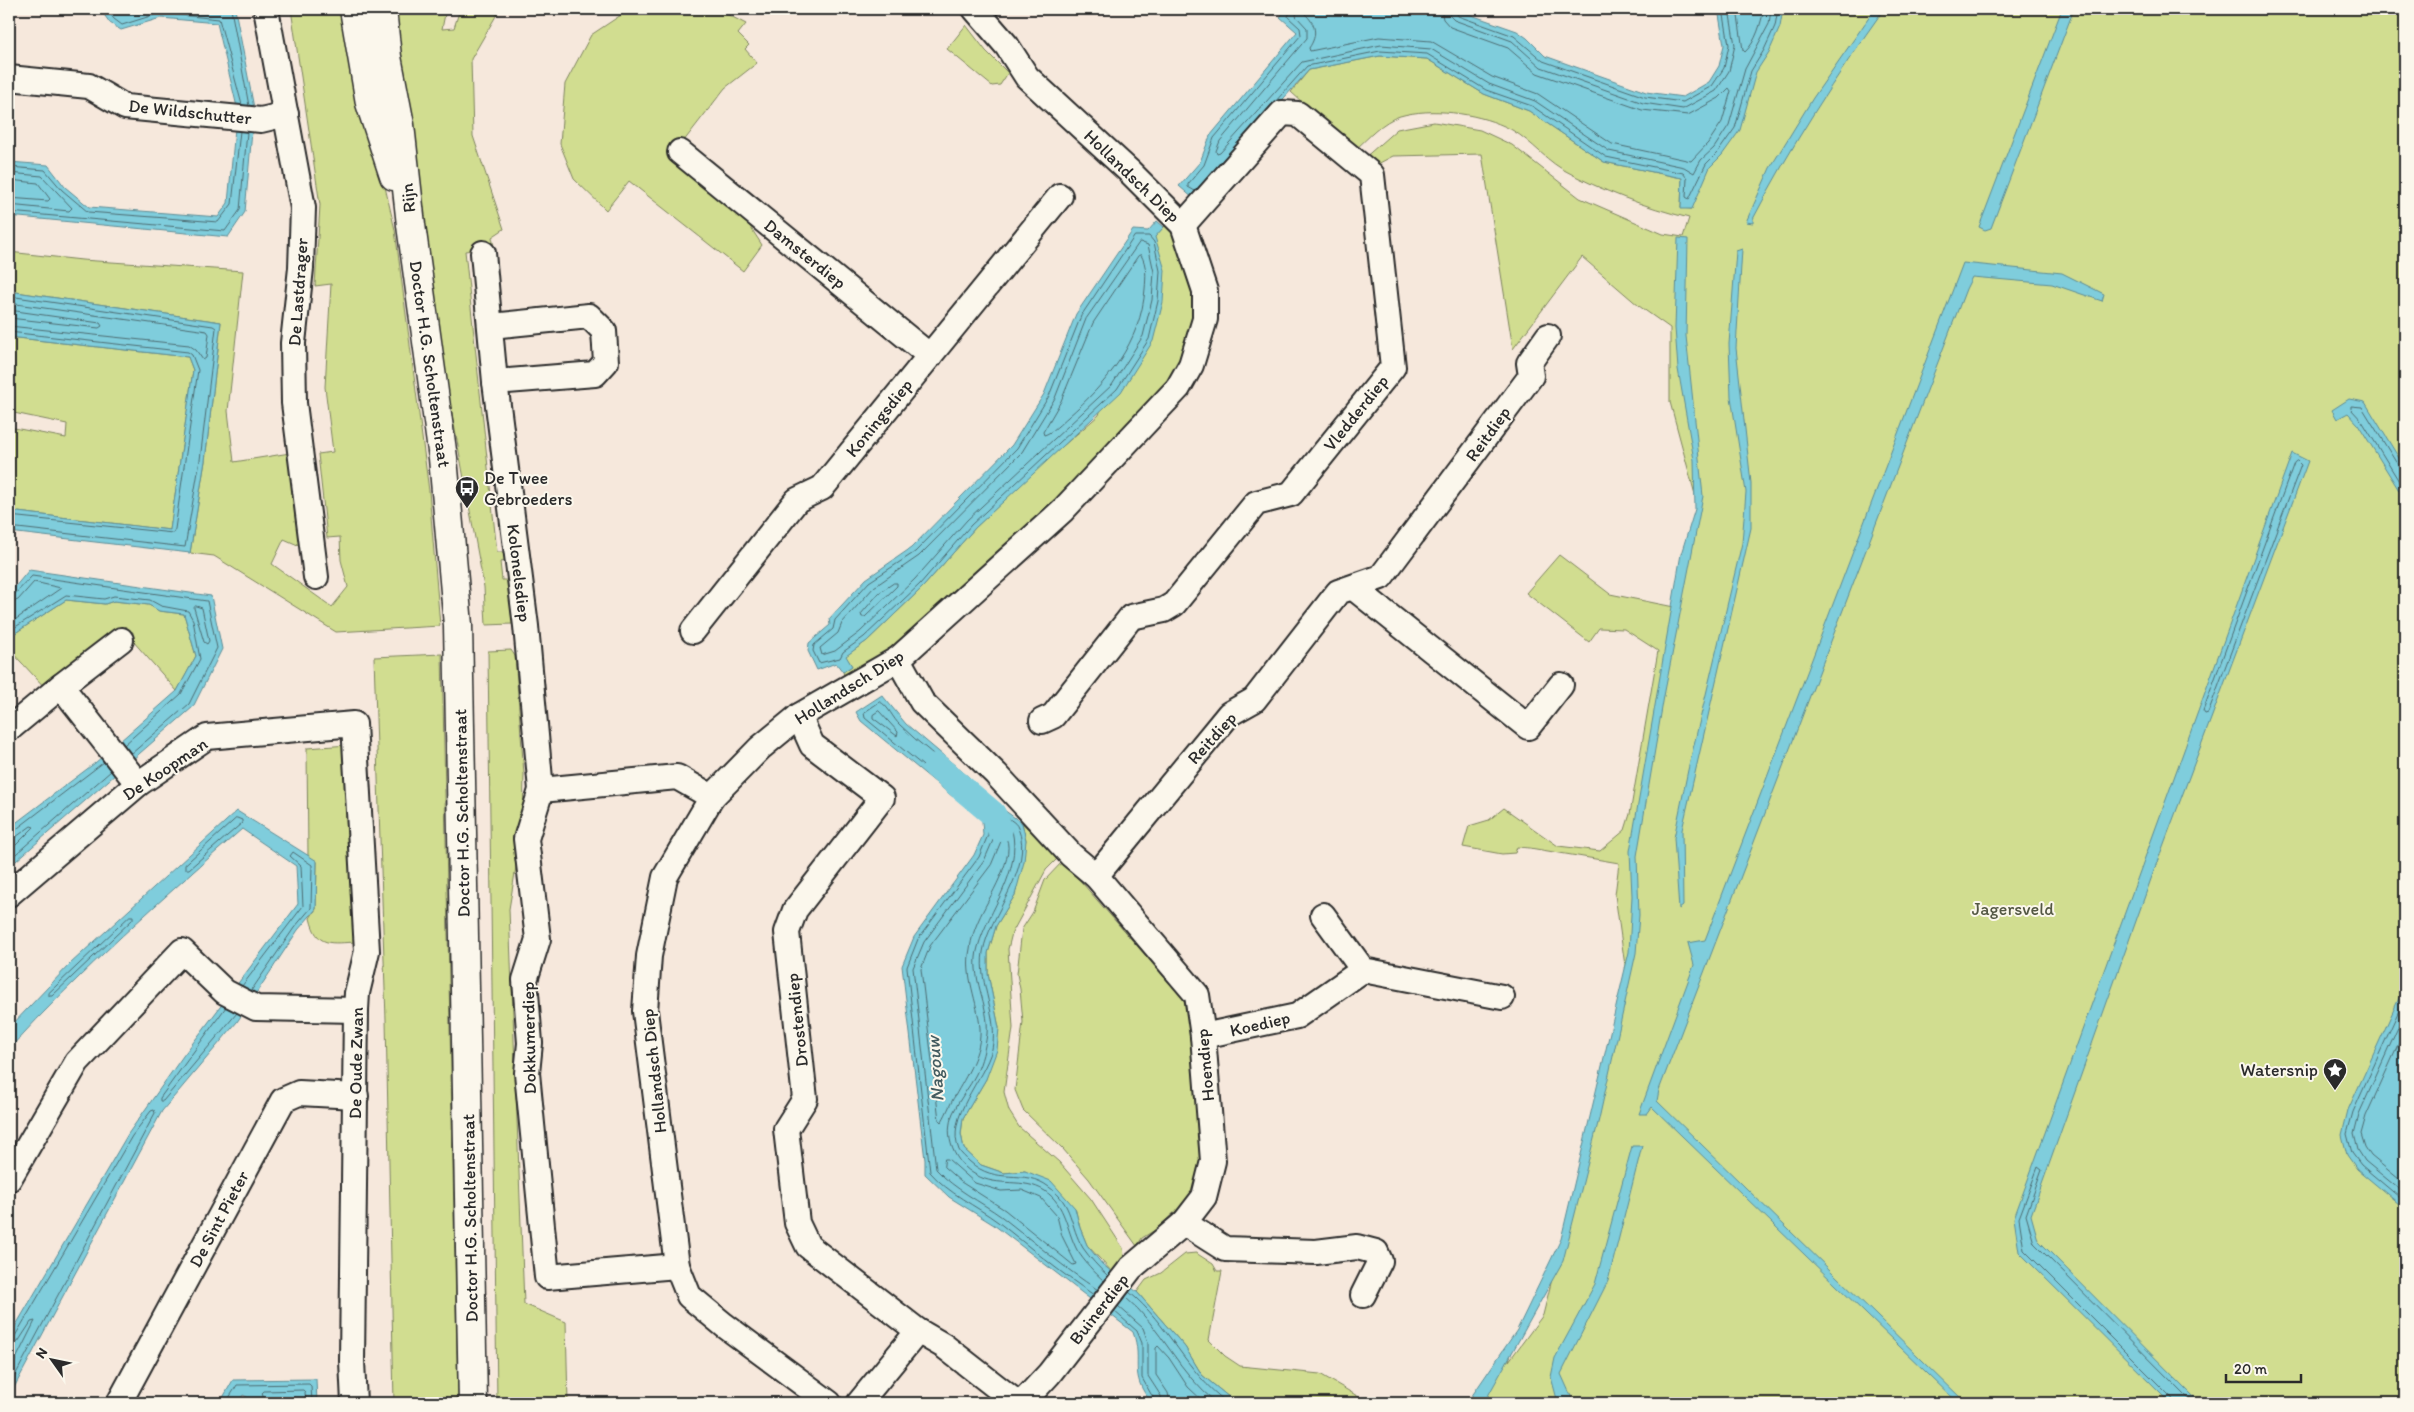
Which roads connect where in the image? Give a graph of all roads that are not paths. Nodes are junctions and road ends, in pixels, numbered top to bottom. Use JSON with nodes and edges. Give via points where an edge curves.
{"nodes":[{"id":1,"x":266,"y":9,"type":"edge"},
{"id":2,"x":354,"y":9,"type":"edge"},
{"id":3,"x":382,"y":9,"type":"edge"},
{"id":4,"x":975,"y":9,"type":"edge"},
{"id":5,"x":9,"y":78,"type":"edge"},
{"id":6,"x":286,"y":114,"type":"junction"},
{"id":7,"x":680,"y":152,"type":"dead end"},
{"id":8,"x":1060,"y":196,"type":"dead end"},
{"id":9,"x":411,"y":225,"type":"junction"},
{"id":10,"x":1183,"y":225,"type":"junction"},
{"id":11,"x":483,"y":253,"type":"dead end"},
{"id":12,"x":491,"y":326,"type":"junction"},
{"id":13,"x":1548,"y":336,"type":"dead end"},
{"id":14,"x":930,"y":356,"type":"junction"},
{"id":15,"x":495,"y":382,"type":"junction"},
{"id":16,"x":316,"y":577,"type":"dead end"},
{"id":17,"x":1354,"y":588,"type":"junction"},
{"id":18,"x":693,"y":630,"type":"dead end"},
{"id":19,"x":121,"y":640,"type":"dead end"},
{"id":20,"x":898,"y":659,"type":"junction"},
{"id":21,"x":1561,"y":685,"type":"dead end"},
{"id":22,"x":61,"y":686,"type":"junction"},
{"id":23,"x":799,"y":716,"type":"junction"},
{"id":24,"x":1042,"y":721,"type":"dead end"},
{"id":25,"x":354,"y":724,"type":"joint"},
{"id":26,"x":9,"y":729,"type":"edge"},
{"id":27,"x":132,"y":778,"type":"junction"},
{"id":28,"x":541,"y":790,"type":"junction"},
{"id":29,"x":712,"y":797,"type":"junction"},
{"id":30,"x":1096,"y":876,"type":"junction"},
{"id":31,"x":9,"y":894,"type":"edge"},
{"id":32,"x":1323,"y":915,"type":"dead end"},
{"id":33,"x":1363,"y":970,"type":"junction"},
{"id":34,"x":1502,"y":997,"type":"dead end"},
{"id":35,"x":356,"y":1010,"type":"junction"},
{"id":36,"x":1204,"y":1036,"type":"junction"},
{"id":37,"x":356,"y":1096,"type":"junction"},
{"id":38,"x":9,"y":1179,"type":"edge"},
{"id":39,"x":1184,"y":1223,"type":"junction"},
{"id":40,"x":677,"y":1266,"type":"junction"},
{"id":41,"x":1363,"y":1295,"type":"dead end"},
{"id":42,"x":918,"y":1331,"type":"junction"},
{"id":43,"x":118,"y":1403,"type":"edge"},
{"id":44,"x":354,"y":1403,"type":"edge"},
{"id":45,"x":474,"y":1403,"type":"edge"},
{"id":46,"x":829,"y":1403,"type":"edge"},
{"id":47,"x":859,"y":1403,"type":"edge"},
{"id":48,"x":1017,"y":1403,"type":"edge"},
{"id":49,"x":1022,"y":1403,"type":"edge"}],
"edges":[{"from":1,"to":6,"type":"street","name":"De Lastdrager"},
{"from":2,"to":9,"type":"main road","name":"Rijn","via":[[370,103]]},
{"from":3,"to":9,"type":"main road","name":"Rijn"},
{"from":4,"to":10,"type":"street","name":"Hollandsch Diep","via":[[1028,77]]},
{"from":5,"to":6,"type":"street","name":"De Wildschutter","via":[[89,86],[125,106],[261,120]]},
{"from":6,"to":16,"type":"street","name":"De Lastdrager","via":[[303,208],[293,343],[294,403]]},
{"from":7,"to":14,"type":"street","name":"Damsterdiep"},
{"from":8,"to":14,"type":"street","name":"Koningsdiep"},
{"from":9,"to":45,"type":"main road","name":"Doctor H.G. Scholtenstraat","via":[[443,458],[458,625]]},
{"from":10,"to":20,"type":"street","name":"Hollandsch Diep","via":[[1205,290],[1204,319],[1191,365],[1178,388],[1063,510]]},
{"from":10,"to":24,"type":"street","name":"Vledderdiep","via":[[1282,113],[1298,114],[1372,175],[1393,367],[1291,494],[1256,503],[1174,604],[1164,610],[1131,617],[1053,716]]},
{"from":11,"to":12,"type":"street","name":"Kolonelsdiep"},
{"from":12,"to":15,"type":"street","name":"Kolonelsdiep"},
{"from":12,"to":15,"type":"street","via":[[589,316],[604,331],[606,362],[595,374]]},
{"from":13,"to":17,"type":"street","name":"Reitdiep","via":[[1529,362],[1531,376],[1381,577]]},
{"from":14,"to":18,"type":"street","name":"Koningsdiep","via":[[822,488],[797,500]]},
{"from":15,"to":28,"type":"street","name":"Kolonelsdiep","via":[[526,626]]},
{"from":17,"to":21,"type":"street","via":[[1528,727]]},
{"from":17,"to":30,"type":"street","name":"Reitdiep","via":[[1338,592],[1254,700],[1230,714]]},
{"from":19,"to":22,"type":"street"},
{"from":20,"to":23,"type":"street","name":"Hollandsch Diep"},
{"from":20,"to":30,"type":"street","name":"Hoendiep","via":[[922,702],[1012,790],[1071,855]]},
{"from":22,"to":26,"type":"street"},
{"from":22,"to":27,"type":"street"},
{"from":23,"to":29,"type":"street","name":"Hollandsch Diep","via":[[760,748]]},
{"from":23,"to":42,"type":"street","name":"Drostendiep","via":[[812,744],[882,798],[795,910],[787,932],[805,1099],[786,1129],[797,1223],[808,1246]]},
{"from":25,"to":27,"type":"street","name":"De Koopman","via":[[207,737]]},
{"from":25,"to":35,"type":"street","name":"De Oude Zwan","via":[[367,951]]},
{"from":27,"to":31,"type":"street","name":"De Koopman"},
{"from":28,"to":29,"type":"street","via":[[677,777]]},
{"from":28,"to":40,"type":"street","name":"Dokkumerdiep","via":[[526,839],[538,939],[524,980],[530,1043],[527,1073],[547,1277]]},
{"from":29,"to":40,"type":"street","name":"Hollandsch Diep","via":[[664,878],[649,956],[645,1010]]},
{"from":30,"to":36,"type":"street","name":"Hoendiep","via":[[1197,995]]},
{"from":32,"to":33,"type":"street"},
{"from":33,"to":34,"type":"street"},
{"from":33,"to":36,"type":"street","name":"Koediep","via":[[1297,1016]]},
{"from":35,"to":37,"type":"street","name":"De Oude Zwan"},
{"from":35,"to":38,"type":"street","via":[[256,1008],[225,992],[182,951],[77,1062]]},
{"from":36,"to":39,"type":"street","name":"Hoendiep","via":[[1213,1160],[1204,1197]]},
{"from":37,"to":43,"type":"street","name":"De Sint Pieter","via":[[299,1093],[284,1100]]},
{"from":37,"to":44,"type":"street","name":"De Oude Zwan"},
{"from":39,"to":41,"type":"street","via":[[1225,1249],[1316,1252],[1357,1246],[1367,1248],[1376,1252],[1380,1261]]},
{"from":39,"to":49,"type":"street","name":"Buinerdiep","via":[[1131,1268],[1049,1374]]},
{"from":40,"to":46,"type":"street","name":"Hollandsch Diep","via":[[689,1296]]},
{"from":42,"to":47,"type":"street"},
{"from":42,"to":48,"type":"street","name":"Drostendiep","via":[[944,1346]]}]}
